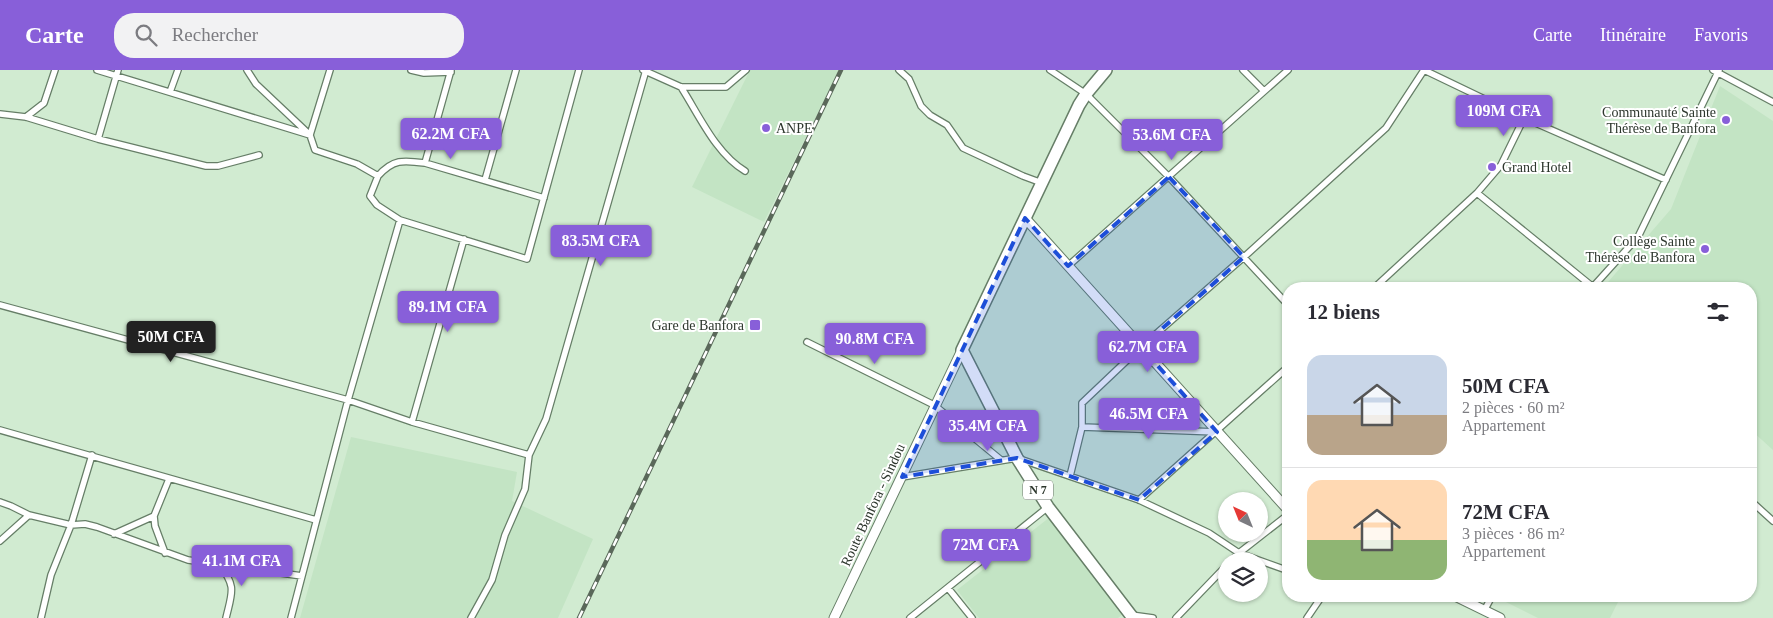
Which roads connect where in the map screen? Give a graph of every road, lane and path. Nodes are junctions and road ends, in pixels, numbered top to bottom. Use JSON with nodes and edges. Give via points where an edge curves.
{"nodes":[{"id":1,"x":55,"y":70,"type":"edge"},
{"id":2,"x":97,"y":70,"type":"edge"},
{"id":3,"x":178,"y":70,"type":"edge"},
{"id":4,"x":247,"y":70,"type":"edge"},
{"id":5,"x":330,"y":70,"type":"edge"},
{"id":6,"x":410,"y":70,"type":"edge"},
{"id":7,"x":516,"y":70,"type":"edge"},
{"id":8,"x":579,"y":70,"type":"edge"},
{"id":9,"x":645,"y":70,"type":"edge"},
{"id":10,"x":746,"y":70,"type":"edge"},
{"id":11,"x":899,"y":70,"type":"edge"},
{"id":12,"x":1050,"y":70,"type":"edge"},
{"id":13,"x":1106,"y":70,"type":"edge"},
{"id":14,"x":1243,"y":70,"type":"edge"},
{"id":15,"x":1288,"y":70,"type":"edge"},
{"id":16,"x":1424,"y":70,"type":"edge"},
{"id":17,"x":451,"y":71,"type":"edge"},
{"id":18,"x":1717,"y":71,"type":"edge"},
{"id":19,"x":118,"y":73,"type":"edge"},
{"id":20,"x":681,"y":87,"type":"junction"},
{"id":21,"x":1264,"y":91,"type":"junction"},
{"id":22,"x":170,"y":92,"type":"junction"},
{"id":23,"x":1086,"y":94,"type":"junction"},
{"id":24,"x":1773,"y":102,"type":"edge"},
{"id":25,"x":0,"y":114,"type":"edge"},
{"id":26,"x":26,"y":117,"type":"junction"},
{"id":27,"x":1524,"y":118,"type":"junction"},
{"id":28,"x":310,"y":136,"type":"junction"},
{"id":29,"x":98,"y":139,"type":"junction"},
{"id":30,"x":259,"y":155,"type":"dead end"},
{"id":31,"x":424,"y":163,"type":"junction"},
{"id":32,"x":745,"y":171,"type":"dead end"},
{"id":33,"x":378,"y":176,"type":"junction"},
{"id":34,"x":1170,"y":177,"type":"junction"},
{"id":35,"x":485,"y":180,"type":"junction"},
{"id":36,"x":1666,"y":180,"type":"junction"},
{"id":37,"x":1042,"y":183,"type":"junction"},
{"id":38,"x":1477,"y":193,"type":"junction"},
{"id":39,"x":544,"y":198,"type":"junction"},
{"id":40,"x":1025,"y":218,"type":"junction"},
{"id":41,"x":400,"y":220,"type":"junction"},
{"id":42,"x":464,"y":239,"type":"junction"},
{"id":43,"x":1244,"y":257,"type":"junction"},
{"id":44,"x":1068,"y":266,"type":"junction"},
{"id":45,"x":1381,"y":282,"type":"edge"},
{"id":46,"x":1585,"y":282,"type":"edge"},
{"id":47,"x":1597,"y":282,"type":"edge"},
{"id":48,"x":1282,"y":298,"type":"edge"},
{"id":49,"x":0,"y":305,"type":"edge"},
{"id":50,"x":807,"y":342,"type":"dead end"},
{"id":51,"x":1141,"y":347,"type":"junction"},
{"id":52,"x":962,"y":350,"type":"junction"},
{"id":53,"x":1282,"y":372,"type":"edge"},
{"id":54,"x":348,"y":400,"type":"junction"},
{"id":55,"x":934,"y":405,"type":"junction"},
{"id":56,"x":412,"y":422,"type":"junction"},
{"id":57,"x":1082,"y":427,"type":"junction"},
{"id":58,"x":0,"y":430,"type":"edge"},
{"id":59,"x":1217,"y":432,"type":"junction"},
{"id":60,"x":529,"y":454,"type":"junction"},
{"id":61,"x":92,"y":455,"type":"junction"},
{"id":62,"x":1017,"y":458,"type":"junction"},
{"id":63,"x":1001,"y":460,"type":"junction"},
{"id":64,"x":1070,"y":476,"type":"junction"},
{"id":65,"x":902,"y":477,"type":"junction"},
{"id":66,"x":170,"y":479,"type":"junction"},
{"id":67,"x":1139,"y":500,"type":"junction"},
{"id":68,"x":0,"y":502,"type":"edge"},
{"id":69,"x":1282,"y":505,"type":"edge"},
{"id":70,"x":1757,"y":506,"type":"edge"},
{"id":71,"x":1048,"y":507,"type":"junction"},
{"id":72,"x":29,"y":515,"type":"junction"},
{"id":73,"x":154,"y":516,"type":"junction"},
{"id":74,"x":1282,"y":518,"type":"edge"},
{"id":75,"x":316,"y":520,"type":"junction"},
{"id":76,"x":1773,"y":521,"type":"edge"},
{"id":77,"x":70,"y":525,"type":"junction"},
{"id":78,"x":114,"y":534,"type":"junction"},
{"id":79,"x":0,"y":541,"type":"edge"},
{"id":80,"x":1237,"y":552,"type":"edge"},
{"id":81,"x":1239,"y":552,"type":"edge"},
{"id":82,"x":165,"y":553,"type":"junction"},
{"id":83,"x":219,"y":564,"type":"junction"},
{"id":84,"x":1268,"y":564,"type":"edge"},
{"id":85,"x":1282,"y":569,"type":"edge"},
{"id":86,"x":1218,"y":574,"type":"edge"},
{"id":87,"x":302,"y":576,"type":"junction"},
{"id":88,"x":948,"y":588,"type":"junction"},
{"id":89,"x":1318,"y":602,"type":"edge"},
{"id":90,"x":1467,"y":602,"type":"edge"},
{"id":91,"x":1489,"y":602,"type":"edge"},
{"id":92,"x":1484,"y":611,"type":"junction"},
{"id":93,"x":1130,"y":617,"type":"edge"},
{"id":94,"x":42,"y":618,"type":"edge"},
{"id":95,"x":226,"y":618,"type":"edge"},
{"id":96,"x":291,"y":618,"type":"edge"},
{"id":97,"x":471,"y":618,"type":"edge"},
{"id":98,"x":834,"y":618,"type":"edge"},
{"id":99,"x":910,"y":618,"type":"edge"},
{"id":100,"x":972,"y":618,"type":"edge"},
{"id":101,"x":1153,"y":618,"type":"edge"},
{"id":102,"x":1176,"y":618,"type":"edge"},
{"id":103,"x":1307,"y":618,"type":"edge"},
{"id":104,"x":1500,"y":618,"type":"edge"}],
"edges":[{"from":1,"to":26,"type":"street","via":[[44,103]]},
{"from":2,"to":19,"type":"street"},
{"from":3,"to":22,"type":"street"},
{"from":4,"to":28,"type":"street","via":[[256,84]]},
{"from":5,"to":28,"type":"street"},
{"from":6,"to":17,"type":"street","via":[[424,73]]},
{"from":7,"to":35,"type":"street"},
{"from":8,"to":39,"type":"street"},
{"from":9,"to":20,"type":"street"},
{"from":9,"to":60,"type":"street","via":[[546,419]]},
{"from":10,"to":20,"type":"street","via":[[726,87]]},
{"from":11,"to":37,"type":"street","via":[[909,79],[921,106],[947,125],[963,148]]},
{"from":12,"to":23,"type":"street"},
{"from":13,"to":23,"type":"highway"},
{"from":14,"to":21,"type":"street"},
{"from":15,"to":21,"type":"street"},
{"from":16,"to":27,"type":"street"},
{"from":16,"to":43,"type":"street","via":[[1386,128]]},
{"from":17,"to":31,"type":"street"},
{"from":18,"to":24,"type":"street"},
{"from":18,"to":36,"type":"street"},
{"from":19,"to":22,"type":"street"},
{"from":19,"to":29,"type":"street"},
{"from":20,"to":32,"type":"street","via":[[722,152]]},
{"from":21,"to":34,"type":"street"},
{"from":22,"to":28,"type":"street"},
{"from":23,"to":34,"type":"street"},
{"from":23,"to":37,"type":"highway"},
{"from":25,"to":26,"type":"street"},
{"from":26,"to":29,"type":"street"},
{"from":27,"to":36,"type":"street"},
{"from":27,"to":38,"type":"street","via":[[1502,165]]},
{"from":28,"to":33,"type":"street","via":[[315,150],[357,164]]},
{"from":29,"to":30,"type":"street","via":[[206,166]]},
{"from":31,"to":33,"type":"street","via":[[397,162],[388,165]]},
{"from":31,"to":35,"type":"street"},
{"from":33,"to":41,"type":"street","via":[[370,196],[377,205]]},
{"from":34,"to":43,"type":"street"},
{"from":34,"to":44,"type":"street"},
{"from":35,"to":39,"type":"street"},
{"from":36,"to":47,"type":"street","via":[[1638,237]]},
{"from":37,"to":40,"type":"highway"},
{"from":38,"to":45,"type":"street"},
{"from":38,"to":46,"type":"street"},
{"from":39,"to":42,"type":"street","via":[[527,260]]},
{"from":40,"to":44,"type":"main road"},
{"from":40,"to":52,"type":"highway"},
{"from":41,"to":42,"type":"street"},
{"from":41,"to":54,"type":"street"},
{"from":42,"to":56,"type":"street"},
{"from":43,"to":48,"type":"street"},
{"from":43,"to":51,"type":"street"},
{"from":44,"to":51,"type":"main road"},
{"from":49,"to":54,"type":"street"},
{"from":50,"to":55,"type":"street"},
{"from":51,"to":57,"type":"street","via":[[1082,403]]},
{"from":51,"to":59,"type":"main road"},
{"from":52,"to":55,"type":"main road","name":"Route Banfora - Sindou"},
{"from":52,"to":62,"type":"highway","number":"N 7"},
{"from":53,"to":59,"type":"street"},
{"from":54,"to":56,"type":"street"},
{"from":54,"to":75,"type":"street"},
{"from":55,"to":63,"type":"street"},
{"from":55,"to":65,"type":"main road","name":"Route Banfora - Sindou"},
{"from":56,"to":60,"type":"street"},
{"from":57,"to":59,"type":"street"},
{"from":57,"to":64,"type":"street"},
{"from":58,"to":61,"type":"street"},
{"from":59,"to":67,"type":"street"},
{"from":59,"to":69,"type":"main road"},
{"from":60,"to":97,"type":"street","via":[[525,489],[505,535],[492,580]]},
{"from":61,"to":66,"type":"street"},
{"from":61,"to":77,"type":"street"},
{"from":62,"to":63,"type":"street"},
{"from":62,"to":64,"type":"street"},
{"from":62,"to":71,"type":"highway","number":"N 7"},
{"from":63,"to":65,"type":"street"},
{"from":64,"to":67,"type":"street"},
{"from":65,"to":98,"type":"main road","name":"Route Banfora - Sindou"},
{"from":66,"to":73,"type":"street"},
{"from":66,"to":75,"type":"street"},
{"from":67,"to":80,"type":"street","via":[[1210,532]]},
{"from":68,"to":72,"type":"street"},
{"from":70,"to":76,"type":"street"},
{"from":71,"to":88,"type":"street"},
{"from":71,"to":93,"type":"highway","number":"N 7"},
{"from":72,"to":77,"type":"street"},
{"from":72,"to":79,"type":"street"},
{"from":73,"to":78,"type":"street"},
{"from":73,"to":82,"type":"street"},
{"from":74,"to":81,"type":"street"},
{"from":75,"to":87,"type":"street"},
{"from":77,"to":78,"type":"street","via":[[85,524]]},
{"from":77,"to":94,"type":"street","via":[[51,575]]},
{"from":78,"to":82,"type":"street"},
{"from":82,"to":83,"type":"street","via":[[191,561]]},
{"from":83,"to":87,"type":"street"},
{"from":83,"to":95,"type":"street","via":[[232,586]]},
{"from":84,"to":85,"type":"street"},
{"from":86,"to":102,"type":"street"},
{"from":87,"to":96,"type":"street"},
{"from":88,"to":99,"type":"street"},
{"from":88,"to":100,"type":"street"},
{"from":89,"to":103,"type":"street"},
{"from":90,"to":92,"type":"main road"},
{"from":91,"to":92,"type":"street"},
{"from":92,"to":104,"type":"main road"},
{"from":93,"to":101,"type":"street"}]}
